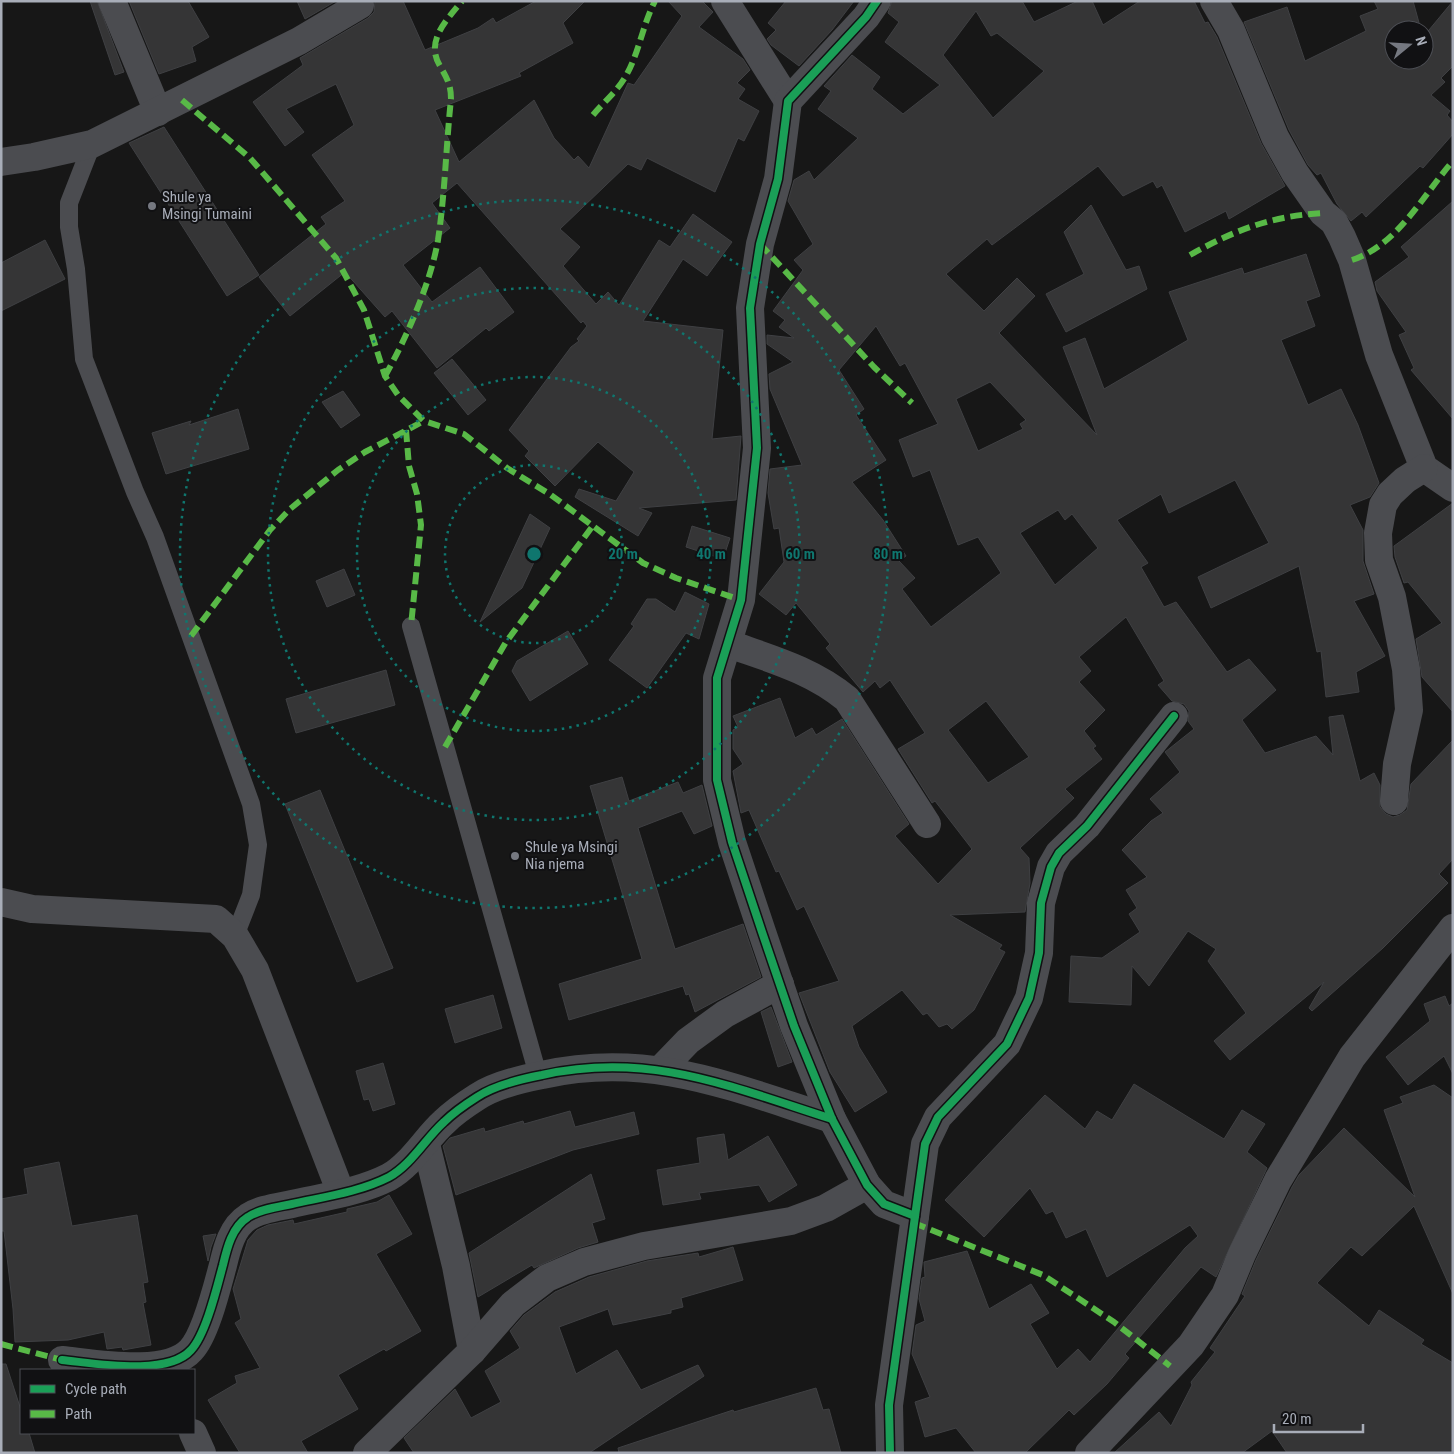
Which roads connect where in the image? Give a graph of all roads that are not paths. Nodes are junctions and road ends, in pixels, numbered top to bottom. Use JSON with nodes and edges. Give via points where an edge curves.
{"nodes":[{"id":1,"x":112,"y":1,"type":"edge"},
{"id":2,"x":725,"y":1,"type":"edge"},
{"id":3,"x":877,"y":1,"type":"edge"},
{"id":4,"x":1214,"y":1,"type":"edge"},
{"id":5,"x":360,"y":6,"type":"dead end"},
{"id":6,"x":788,"y":101,"type":"junction"},
{"id":7,"x":158,"y":112,"type":"junction"},
{"id":8,"x":92,"y":144,"type":"junction"},
{"id":9,"x":1,"y":162,"type":"edge"},
{"id":10,"x":1424,"y":468,"type":"junction"},
{"id":11,"x":1453,"y":488,"type":"edge"},
{"id":12,"x":412,"y":626,"type":"dead end"},
{"id":13,"x":729,"y":644,"type":"junction"},
{"id":14,"x":1174,"y":716,"type":"dead end"},
{"id":15,"x":1394,"y":801,"type":"dead end"},
{"id":16,"x":927,"y":824,"type":"dead end"},
{"id":17,"x":1,"y":902,"type":"edge"},
{"id":18,"x":1453,"y":928,"type":"edge"},
{"id":19,"x":235,"y":936,"type":"junction"},
{"id":20,"x":780,"y":984,"type":"junction"},
{"id":21,"x":661,"y":1069,"type":"junction"},
{"id":22,"x":538,"y":1075,"type":"junction"},
{"id":23,"x":832,"y":1119,"type":"junction"},
{"id":24,"x":426,"y":1144,"type":"junction"},
{"id":25,"x":867,"y":1185,"type":"junction"},
{"id":26,"x":341,"y":1193,"type":"junction"},
{"id":27,"x":914,"y":1216,"type":"junction"},
{"id":28,"x":472,"y":1351,"type":"junction"},
{"id":29,"x":62,"y":1360,"type":"dead end"},
{"id":30,"x":189,"y":1361,"type":"edge"},
{"id":31,"x":193,"y":1434,"type":"edge"},
{"id":32,"x":202,"y":1453,"type":"edge"},
{"id":33,"x":367,"y":1453,"type":"edge"},
{"id":34,"x":890,"y":1453,"type":"edge"},
{"id":35,"x":1089,"y":1453,"type":"edge"}],
"edges":[{"from":1,"to":7,"type":"street"},
{"from":2,"to":6,"type":"street"},
{"from":3,"to":6,"type":"street"},
{"from":4,"to":10,"type":"street","via":[[1231,30],[1275,137],[1295,173],[1342,237],[1352,260],[1379,355]]},
{"from":5,"to":7,"type":"street","via":[[299,41]]},
{"from":6,"to":13,"type":"street","via":[[778,179],[760,244],[750,308],[757,448],[741,600]]},
{"from":7,"to":8,"type":"street"},
{"from":8,"to":9,"type":"street"},
{"from":8,"to":19,"type":"lane","via":[[69,203],[84,359],[134,492],[155,537],[251,804],[258,845],[251,895]]},
{"from":10,"to":11,"type":"street"},
{"from":10,"to":15,"type":"street","via":[[1390,494],[1383,505],[1378,533],[1379,560],[1392,597],[1406,669],[1408,710],[1397,764]]},
{"from":12,"to":22,"type":"lane"},
{"from":13,"to":16,"type":"street","via":[[807,672],[847,699]]},
{"from":13,"to":20,"type":"street","via":[[717,678],[717,780],[732,842]]},
{"from":14,"to":27,"type":"street","via":[[1087,826],[1059,853],[1051,867],[1041,902],[1038,953],[1029,998],[1008,1044],[938,1117],[924,1144]]},
{"from":17,"to":19,"type":"street","via":[[32,909],[216,919]]},
{"from":18,"to":35,"type":"street","via":[[1352,1056],[1278,1180],[1225,1295],[1191,1345]]},
{"from":19,"to":26,"type":"street","via":[[254,970]]},
{"from":20,"to":21,"type":"street","via":[[726,1014],[688,1041]]},
{"from":20,"to":23,"type":"street"},
{"from":21,"to":22,"type":"street","via":[[620,1066],[567,1069]]},
{"from":21,"to":23,"type":"street","via":[[704,1078]]},
{"from":22,"to":24,"type":"street","via":[[479,1096],[444,1121]]},
{"from":23,"to":25,"type":"street"},
{"from":24,"to":26,"type":"street","via":[[390,1176]]},
{"from":24,"to":28,"type":"street","via":[[456,1266]]},
{"from":25,"to":27,"type":"street","via":[[884,1204]]},
{"from":25,"to":28,"type":"street","via":[[826,1208],[791,1221],[644,1246],[584,1262],[547,1278],[513,1304]]},
{"from":26,"to":30,"type":"street","via":[[247,1217],[230,1240],[215,1294]]},
{"from":27,"to":34,"type":"street","via":[[889,1405]]},
{"from":28,"to":33,"type":"street"},
{"from":29,"to":30,"type":"street","via":[[145,1366]]},
{"from":31,"to":32,"type":"street"}]}
